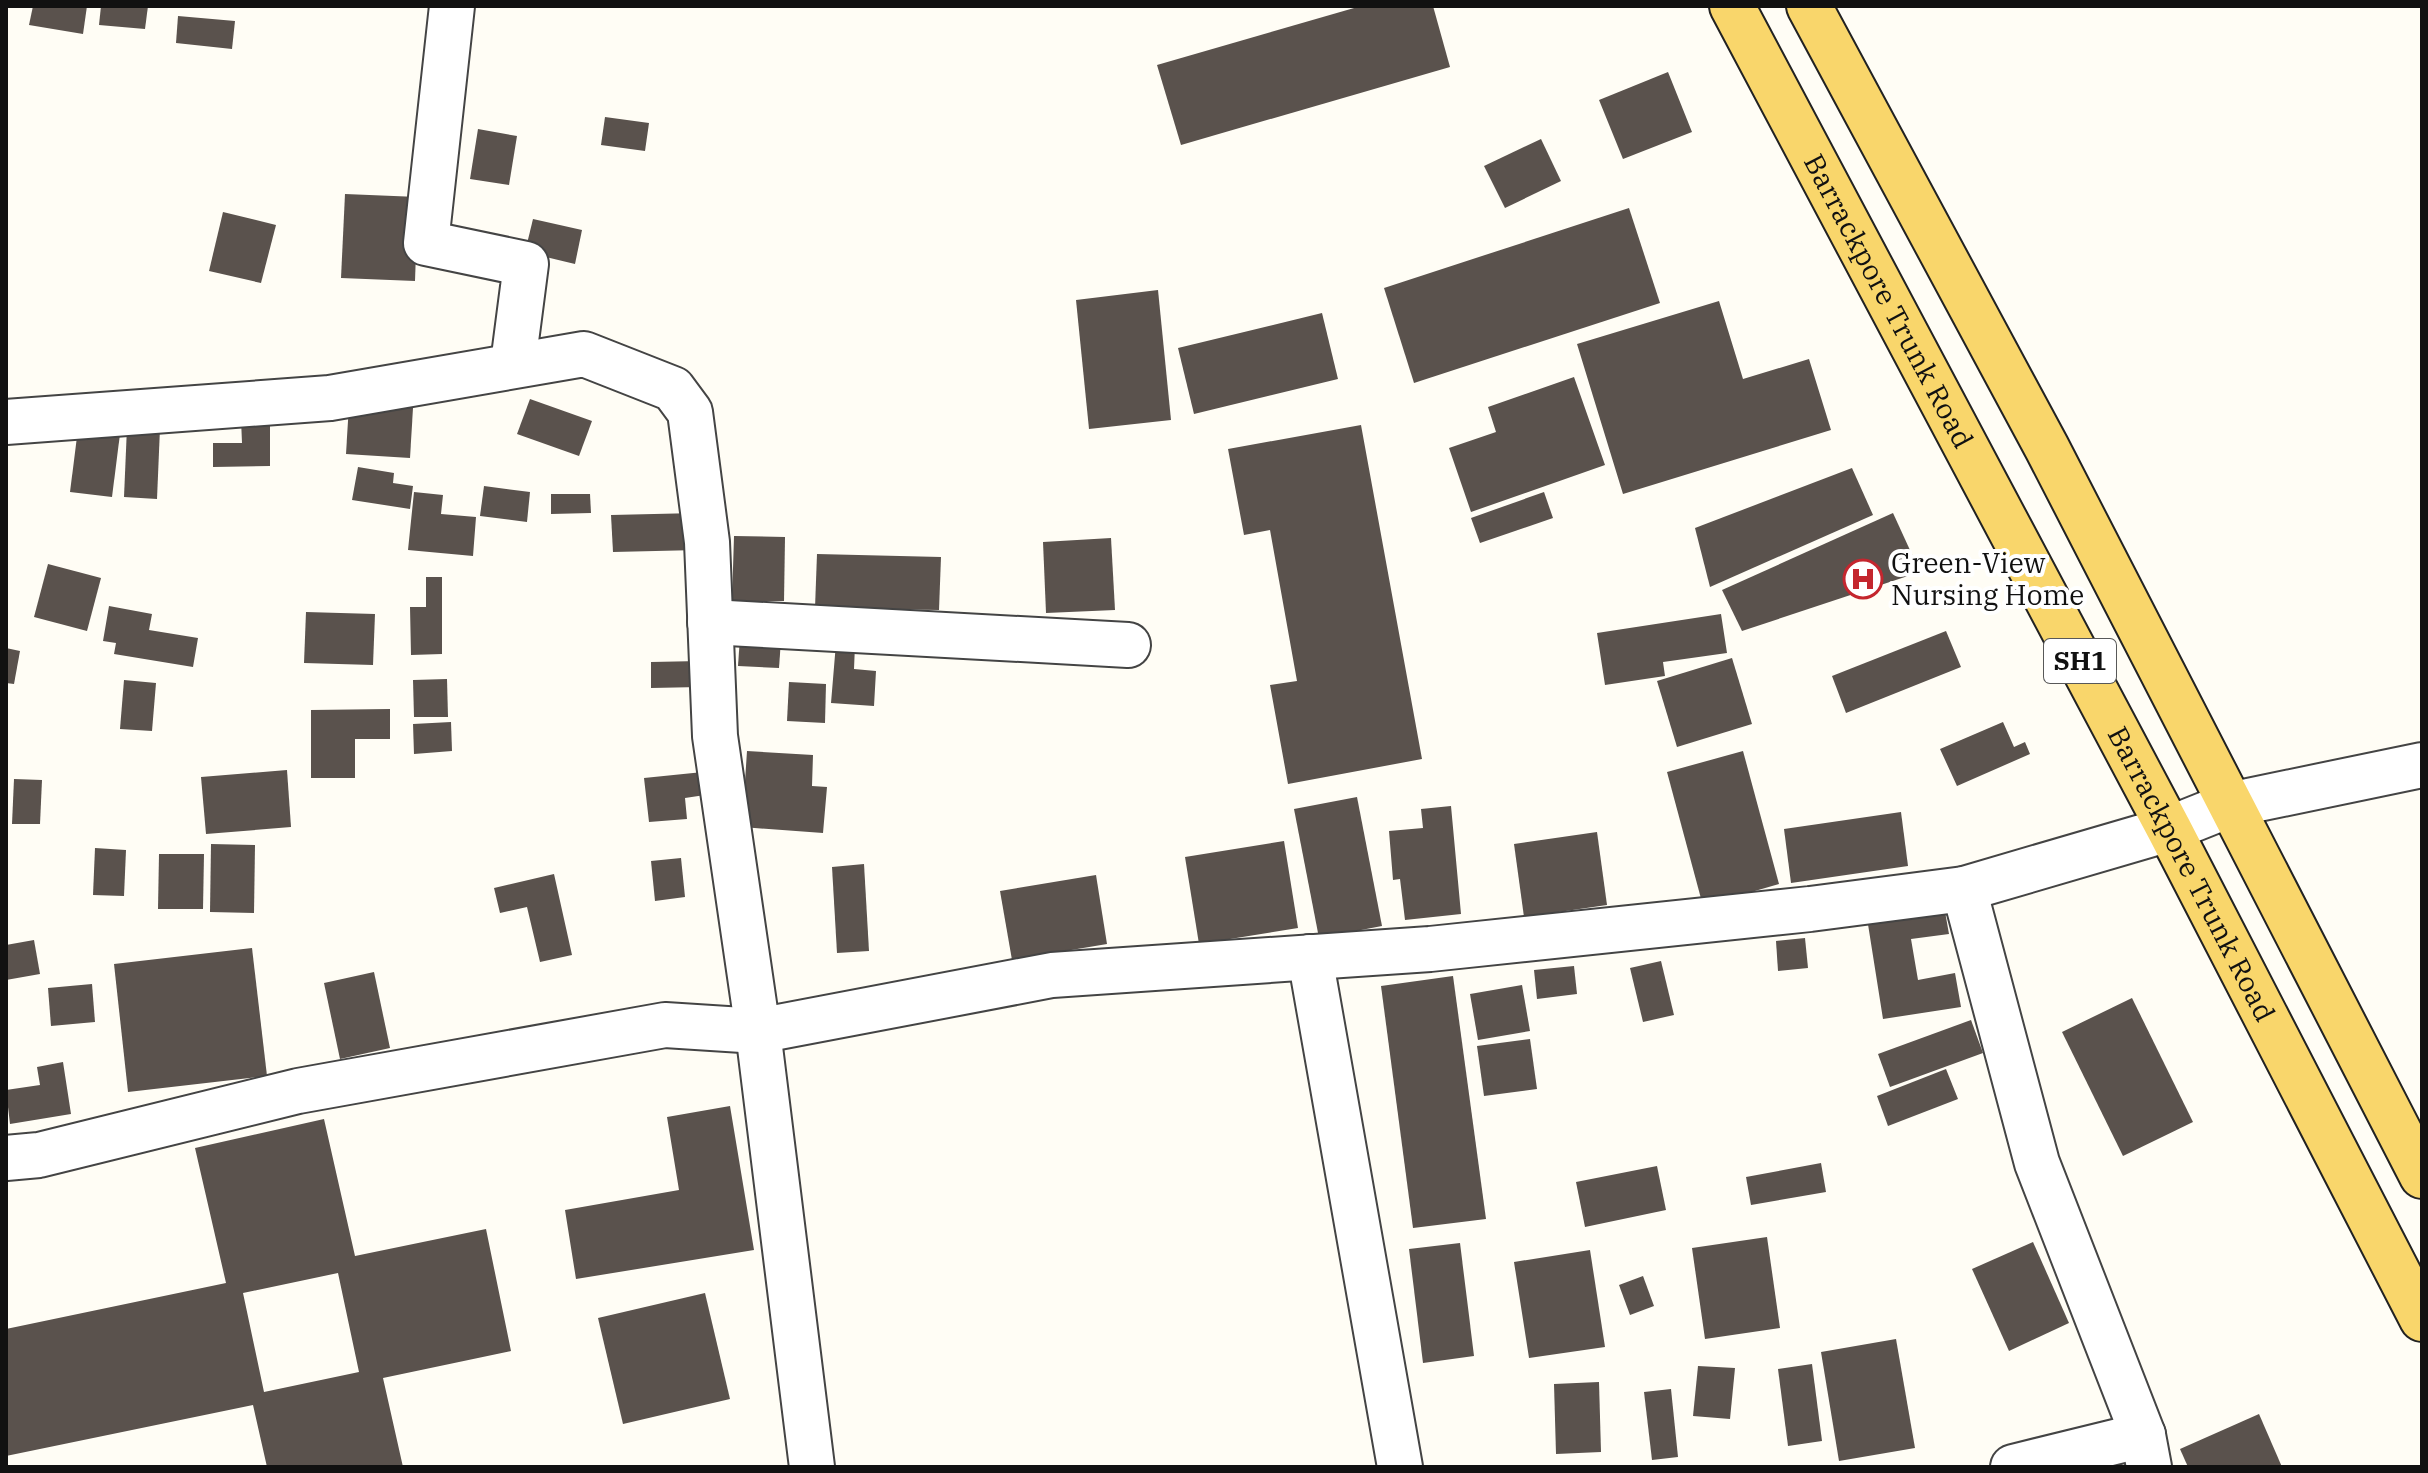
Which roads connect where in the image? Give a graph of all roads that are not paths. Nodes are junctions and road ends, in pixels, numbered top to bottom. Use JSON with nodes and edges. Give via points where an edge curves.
{"nodes":[{"id":1,"x":452,"y":6,"type":"edge"},
{"id":2,"x":1732,"y":6,"type":"edge"},
{"id":3,"x":1809,"y":6,"type":"edge"},
{"id":4,"x":513,"y":364,"type":"junction"},
{"id":5,"x":6,"y":422,"type":"edge"},
{"id":6,"x":710,"y":622,"type":"junction"},
{"id":7,"x":1128,"y":645,"type":"dead end"},
{"id":8,"x":2422,"y":765,"type":"edge"},
{"id":9,"x":2229,"y":805,"type":"junction"},
{"id":10,"x":2169,"y":829,"type":"junction"},
{"id":11,"x":1964,"y":889,"type":"junction"},
{"id":12,"x":1310,"y":957,"type":"junction"},
{"id":13,"x":758,"y":1031,"type":"junction"},
{"id":14,"x":6,"y":1158,"type":"edge"},
{"id":15,"x":2421,"y":1173,"type":"edge"},
{"id":16,"x":2422,"y":1319,"type":"edge"},
{"id":17,"x":2146,"y":1451,"type":"edge"},
{"id":18,"x":812,"y":1467,"type":"edge"},
{"id":19,"x":1400,"y":1467,"type":"edge"},
{"id":20,"x":2013,"y":1467,"type":"edge"}],
"edges":[{"from":1,"to":4,"type":"street","via":[[426,243],[526,264]]},
{"from":2,"to":10,"type":"main road","name":"Barrackpore Trunk Road","number":"SH1"},
{"from":3,"to":9,"type":"main road","number":"SH1","via":[[2047,448]]},
{"from":4,"to":5,"type":"street","via":[[330,398]]},
{"from":4,"to":6,"type":"street","via":[[584,354],[673,389],[690,412],[707,542]]},
{"from":6,"to":7,"type":"street"},
{"from":6,"to":13,"type":"street","via":[[715,736]]},
{"from":8,"to":9,"type":"street"},
{"from":9,"to":10,"type":"street"},
{"from":9,"to":15,"type":"main road","number":"SH1"},
{"from":10,"to":11,"type":"street"},
{"from":10,"to":16,"type":"main road","name":"Barrackpore Trunk Road","number":"SH1"},
{"from":11,"to":12,"type":"street","via":[[1430,949]]},
{"from":11,"to":17,"type":"street","via":[[2037,1163]]},
{"from":12,"to":13,"type":"street","via":[[1052,975]]},
{"from":12,"to":19,"type":"street"},
{"from":13,"to":14,"type":"street","via":[[665,1025],[298,1091],[39,1155]]},
{"from":13,"to":18,"type":"street"},
{"from":17,"to":20,"type":"street"}]}
